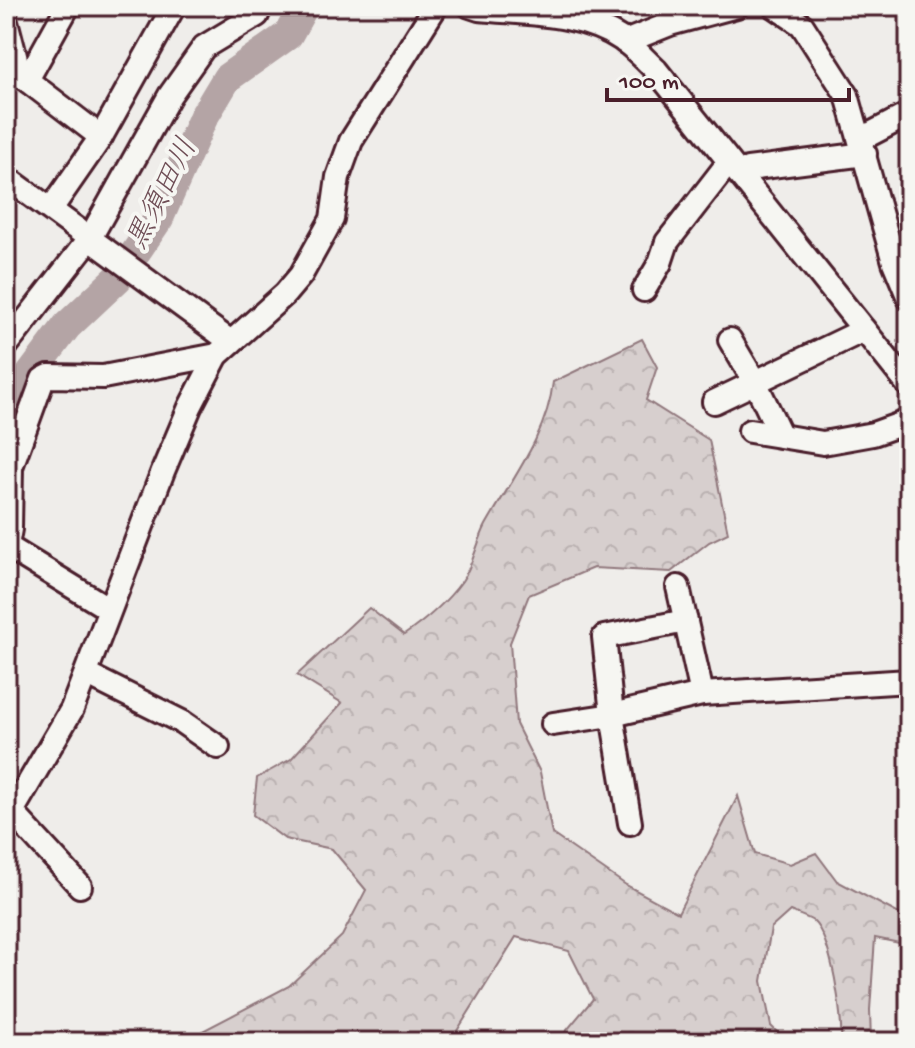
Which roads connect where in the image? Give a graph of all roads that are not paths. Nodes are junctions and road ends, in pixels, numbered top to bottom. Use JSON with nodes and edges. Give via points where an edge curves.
{"nodes":[{"id":1,"x":68,"y":6,"type":"edge"},
{"id":2,"x":174,"y":6,"type":"edge"},
{"id":3,"x":260,"y":6,"type":"edge"},
{"id":4,"x":436,"y":6,"type":"edge"},
{"id":5,"x":470,"y":6,"type":"edge"},
{"id":6,"x":737,"y":6,"type":"edge"},
{"id":7,"x":774,"y":6,"type":"edge"},
{"id":8,"x":572,"y":12,"type":"edge"},
{"id":9,"x":6,"y":21,"type":"edge"},
{"id":10,"x":625,"y":42,"type":"junction"},
{"id":11,"x":27,"y":80,"type":"junction"},
{"id":12,"x":909,"y":114,"type":"edge"},
{"id":13,"x":101,"y":137,"type":"junction"},
{"id":14,"x":863,"y":147,"type":"junction"},
{"id":15,"x":734,"y":168,"type":"junction"},
{"id":16,"x":8,"y":182,"type":"edge"},
{"id":17,"x":51,"y":209,"type":"junction"},
{"id":18,"x":94,"y":241,"type":"junction"},
{"id":19,"x":644,"y":290,"type":"dead end"},
{"id":20,"x":909,"y":298,"type":"edge"},
{"id":21,"x":864,"y":330,"type":"junction"},
{"id":22,"x":730,"y":340,"type":"dead end"},
{"id":23,"x":6,"y":346,"type":"edge"},
{"id":24,"x":224,"y":348,"type":"junction"},
{"id":25,"x":756,"y":384,"type":"junction"},
{"id":26,"x":909,"y":386,"type":"edge"},
{"id":27,"x":714,"y":402,"type":"dead end"},
{"id":28,"x":909,"y":421,"type":"edge"},
{"id":29,"x":750,"y":431,"type":"dead end"},
{"id":30,"x":781,"y":436,"type":"junction"},
{"id":31,"x":7,"y":549,"type":"edge"},
{"id":32,"x":678,"y":587,"type":"dead end"},
{"id":33,"x":109,"y":609,"type":"junction"},
{"id":34,"x":686,"y":621,"type":"junction"},
{"id":35,"x":86,"y":674,"type":"junction"},
{"id":36,"x":909,"y":681,"type":"edge"},
{"id":37,"x":702,"y":694,"type":"junction"},
{"id":38,"x":612,"y":715,"type":"junction"},
{"id":39,"x":553,"y":724,"type":"dead end"},
{"id":40,"x":218,"y":747,"type":"dead end"},
{"id":41,"x":10,"y":818,"type":"edge"},
{"id":42,"x":630,"y":823,"type":"dead end"},
{"id":43,"x":80,"y":886,"type":"dead end"}],
"edges":[{"from":1,"to":11,"type":"street"},
{"from":2,"to":13,"type":"street"},
{"from":3,"to":18,"type":"street","via":[[257,15],[204,47],[170,95]]},
{"from":4,"to":24,"type":"street","via":[[351,141],[324,237],[293,287]]},
{"from":5,"to":8,"type":"street"},
{"from":6,"to":10,"type":"street"},
{"from":7,"to":14,"type":"street","via":[[802,25],[847,95]]},
{"from":8,"to":10,"type":"street"},
{"from":9,"to":11,"type":"street","via":[[20,75]]},
{"from":10,"to":15,"type":"street","via":[[656,70]]},
{"from":11,"to":13,"type":"street"},
{"from":12,"to":14,"type":"street"},
{"from":13,"to":17,"type":"street"},
{"from":14,"to":15,"type":"street"},
{"from":14,"to":20,"type":"street"},
{"from":15,"to":19,"type":"street","via":[[667,242]]},
{"from":15,"to":21,"type":"street"},
{"from":16,"to":17,"type":"street"},
{"from":17,"to":18,"type":"street"},
{"from":18,"to":23,"type":"street"},
{"from":18,"to":24,"type":"street"},
{"from":21,"to":25,"type":"street"},
{"from":21,"to":26,"type":"street"},
{"from":22,"to":25,"type":"street"},
{"from":24,"to":31,"type":"street","via":[[103,377],[43,379],[11,467]]},
{"from":24,"to":33,"type":"street","via":[[190,407]]},
{"from":25,"to":27,"type":"street"},
{"from":25,"to":30,"type":"street"},
{"from":28,"to":30,"type":"street","via":[[823,443]]},
{"from":29,"to":30,"type":"street"},
{"from":31,"to":33,"type":"street"},
{"from":32,"to":34,"type":"street"},
{"from":33,"to":35,"type":"street"},
{"from":34,"to":37,"type":"street"},
{"from":34,"to":38,"type":"street","via":[[604,637]]},
{"from":35,"to":40,"type":"street","via":[[182,722]]},
{"from":35,"to":41,"type":"street"},
{"from":36,"to":37,"type":"street"},
{"from":37,"to":38,"type":"street"},
{"from":38,"to":39,"type":"street"},
{"from":38,"to":42,"type":"street"},
{"from":41,"to":43,"type":"street"}]}
